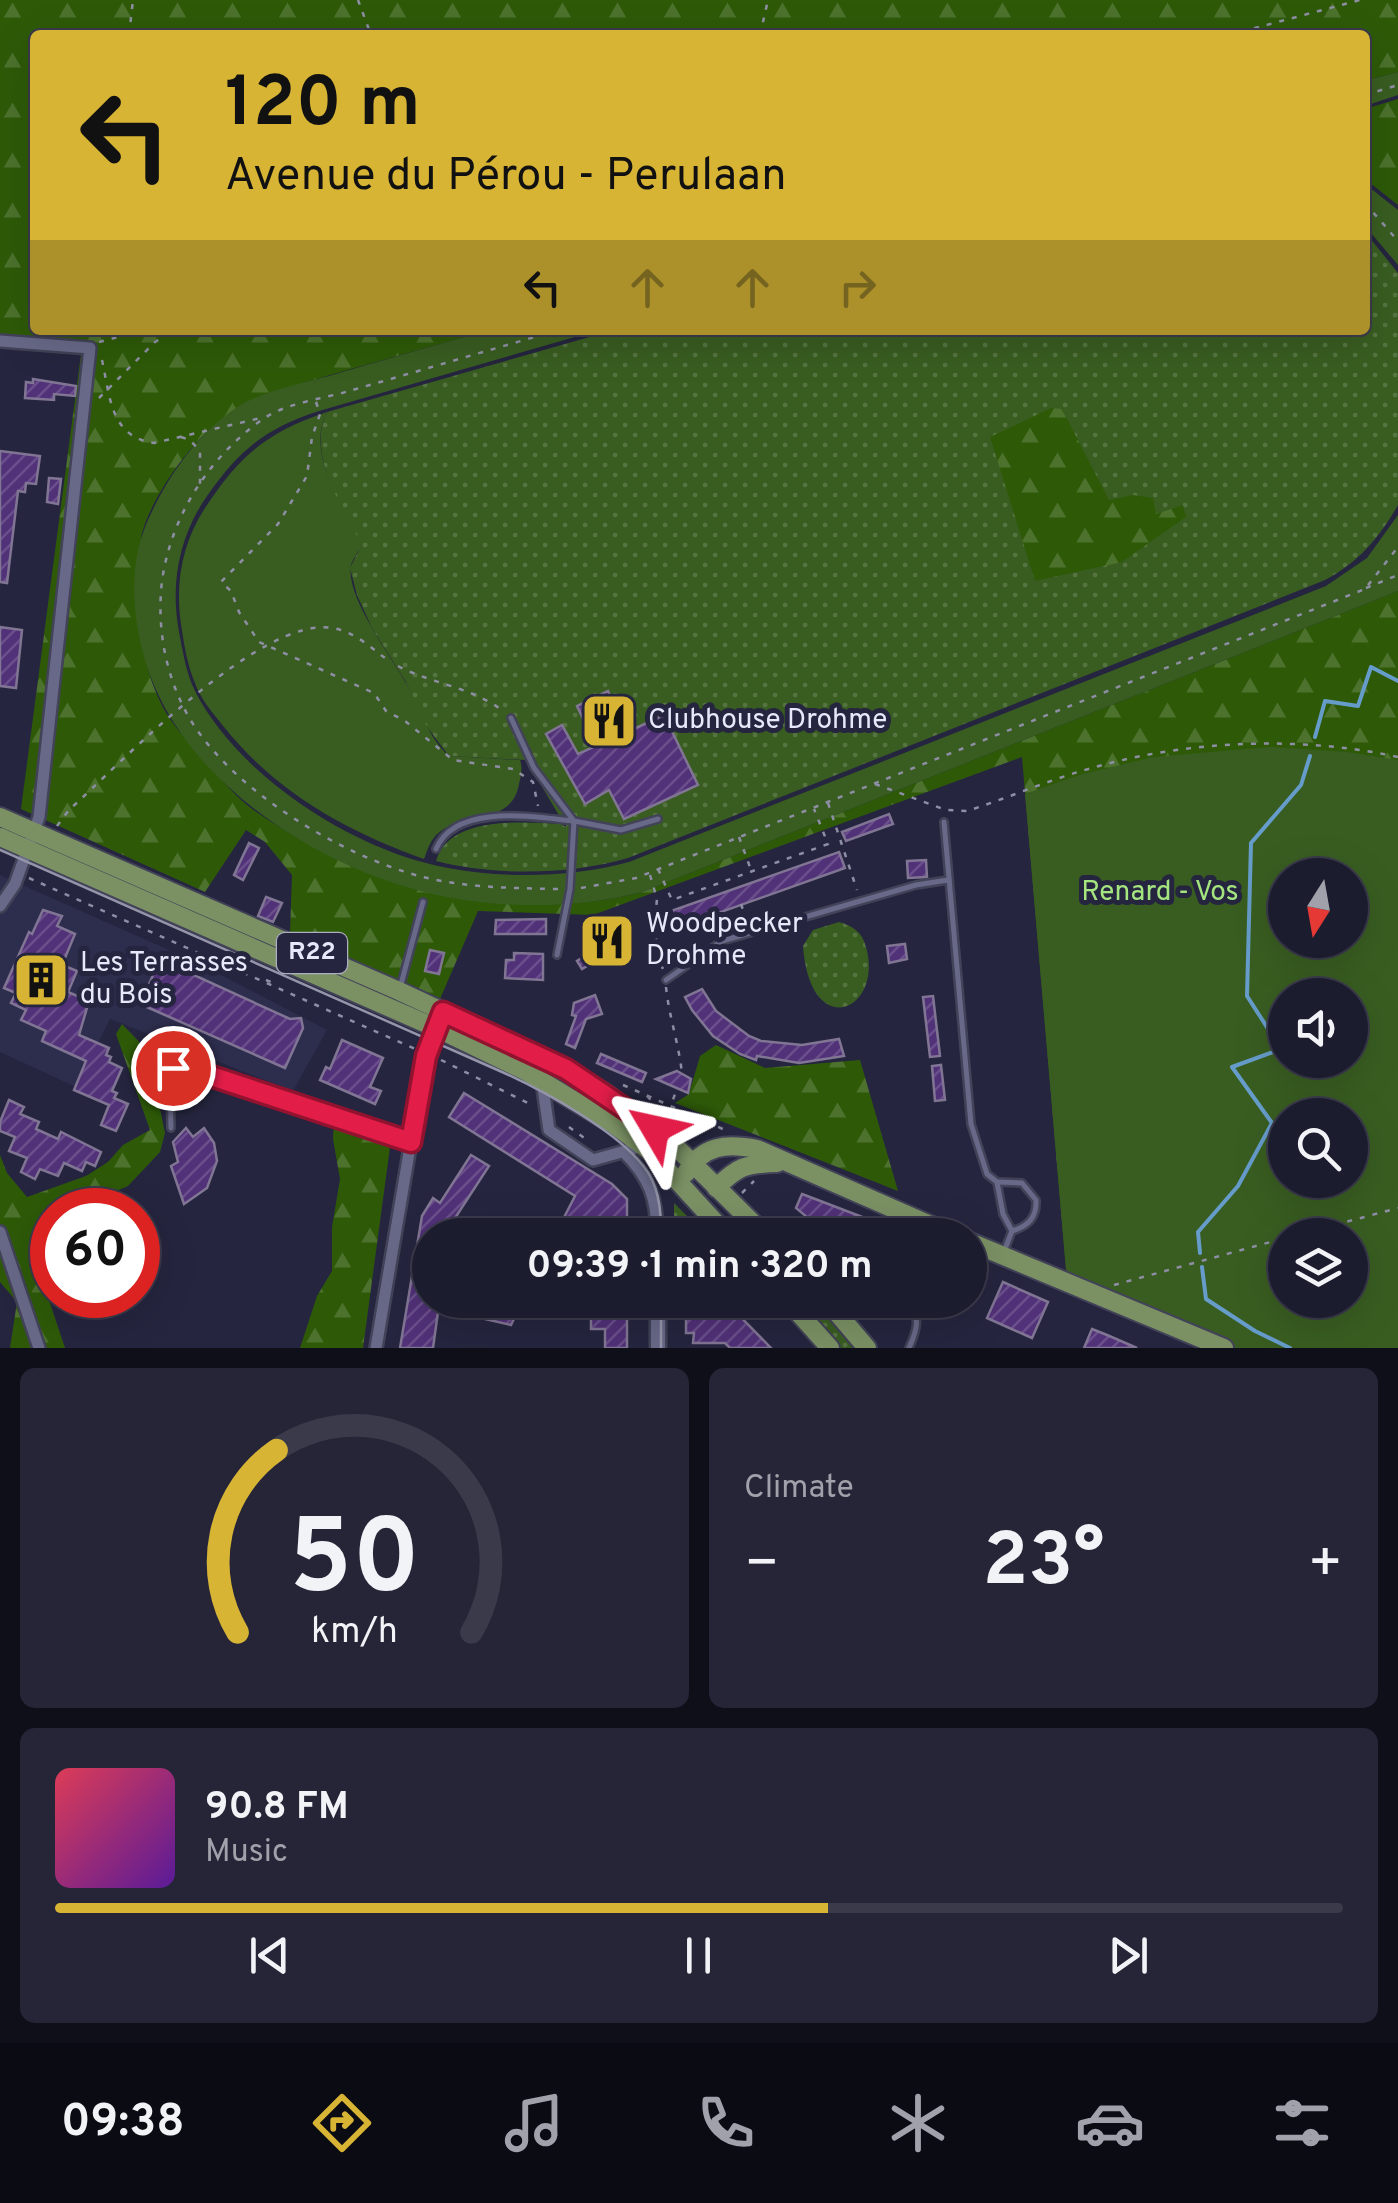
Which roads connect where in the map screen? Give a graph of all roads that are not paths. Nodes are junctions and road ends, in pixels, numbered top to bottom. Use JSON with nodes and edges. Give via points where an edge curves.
{"nodes":[{"id":1,"x":0,"y":341,"type":"edge"},
{"id":2,"x":511,"y":718,"type":"road end"},
{"id":3,"x":0,"y":816,"type":"edge"},
{"id":4,"x":658,"y":819,"type":"dead end"},
{"id":5,"x":574,"y":821,"type":"junction"},
{"id":6,"x":944,"y":822,"type":"dead end"},
{"id":7,"x":0,"y":837,"type":"edge"},
{"id":8,"x":31,"y":841,"type":"junction"},
{"id":9,"x":436,"y":849,"type":"dead end"},
{"id":10,"x":948,"y":880,"type":"junction"},
{"id":11,"x":423,"y":902,"type":"dead end"},
{"id":12,"x":0,"y":906,"type":"edge"},
{"id":13,"x":558,"y":955,"type":"dead end"},
{"id":14,"x":666,"y":980,"type":"dead end"},
{"id":15,"x":399,"y":991,"type":"junction"},
{"id":16,"x":439,"y":1020,"type":"junction"},
{"id":17,"x":542,"y":1080,"type":"junction"},
{"id":18,"x":171,"y":1128,"type":"dead end"},
{"id":19,"x":411,"y":1142,"type":"junction"},
{"id":20,"x":643,"y":1146,"type":"junction"},
{"id":21,"x":624,"y":1152,"type":"junction"},
{"id":22,"x":783,"y":1162,"type":"junction"},
{"id":23,"x":692,"y":1164,"type":"junction"},
{"id":24,"x":997,"y":1182,"type":"junction"},
{"id":25,"x":716,"y":1188,"type":"junction"},
{"id":26,"x":684,"y":1189,"type":"junction"},
{"id":27,"x":656,"y":1218,"type":"edge"},
{"id":28,"x":711,"y":1218,"type":"edge"},
{"id":29,"x":748,"y":1218,"type":"edge"},
{"id":30,"x":913,"y":1218,"type":"edge"},
{"id":31,"x":1012,"y":1231,"type":"junction"},
{"id":32,"x":0,"y":1232,"type":"edge"},
{"id":33,"x":987,"y":1249,"type":"edge"},
{"id":34,"x":1002,"y":1256,"type":"junction"},
{"id":35,"x":658,"y":1318,"type":"edge"},
{"id":36,"x":803,"y":1318,"type":"edge"},
{"id":37,"x":842,"y":1318,"type":"edge"},
{"id":38,"x":917,"y":1318,"type":"edge"},
{"id":39,"x":39,"y":1348,"type":"edge"},
{"id":40,"x":376,"y":1348,"type":"edge"},
{"id":41,"x":658,"y":1348,"type":"edge"},
{"id":42,"x":830,"y":1348,"type":"edge"},
{"id":43,"x":866,"y":1348,"type":"edge"},
{"id":44,"x":909,"y":1348,"type":"edge"},
{"id":45,"x":1224,"y":1348,"type":"edge"}],
"edges":[{"from":1,"to":8,"type":"street","via":[[94,345],[40,817]]},
{"from":2,"to":5,"type":"lane","via":[[534,768]]},
{"from":3,"to":8,"type":"main road","number":"R22"},
{"from":4,"to":5,"type":"lane","via":[[620,830]]},
{"from":5,"to":9,"type":"lane","via":[[505,814],[450,828]]},
{"from":5,"to":13,"type":"lane"},
{"from":6,"to":10,"type":"lane"},
{"from":7,"to":8,"type":"main road","number":"R22"},
{"from":8,"to":12,"type":"street"},
{"from":8,"to":15,"type":"main road","number":"R22"},
{"from":8,"to":16,"type":"main road","number":"R22"},
{"from":10,"to":14,"type":"lane","via":[[722,941]]},
{"from":10,"to":24,"type":"lane","via":[[971,1124]]},
{"from":11,"to":15,"type":"lane"},
{"from":15,"to":16,"type":"main road","number":"R22"},
{"from":16,"to":17,"type":"main road","number":"R22"},
{"from":16,"to":19,"type":"street"},
{"from":16,"to":23,"type":"main road","number":"R22","via":[[566,1069],[655,1129]]},
{"from":17,"to":20,"type":"main road","number":"R22"},
{"from":17,"to":21,"type":"street","via":[[549,1130],[593,1160]]},
{"from":18,"to":19,"type":"lane","via":[[173,1068]]},
{"from":19,"to":40,"type":"street"},
{"from":20,"to":21,"type":"street"},
{"from":20,"to":26,"type":"main road","number":"R22"},
{"from":21,"to":27,"type":"street","via":[[651,1186]]},
{"from":22,"to":23,"type":"main road","via":[[736,1145],[708,1149]]},
{"from":22,"to":25,"type":"main road","via":[[748,1164]]},
{"from":22,"to":30,"type":"main road"},
{"from":23,"to":25,"type":"main road"},
{"from":23,"to":26,"type":"main road"},
{"from":24,"to":31,"type":"lane"},
{"from":24,"to":31,"type":"lane","via":[[1022,1183],[1036,1200],[1029,1223]]},
{"from":25,"to":26,"type":"main road"},
{"from":25,"to":29,"type":"main road"},
{"from":26,"to":28,"type":"main road"},
{"from":31,"to":34,"type":"lane"},
{"from":32,"to":39,"type":"street"},
{"from":33,"to":34,"type":"main road"},
{"from":34,"to":45,"type":"main road"},
{"from":35,"to":41,"type":"street"},
{"from":36,"to":42,"type":"main road"},
{"from":37,"to":43,"type":"main road"},
{"from":38,"to":44,"type":"lane"}]}
